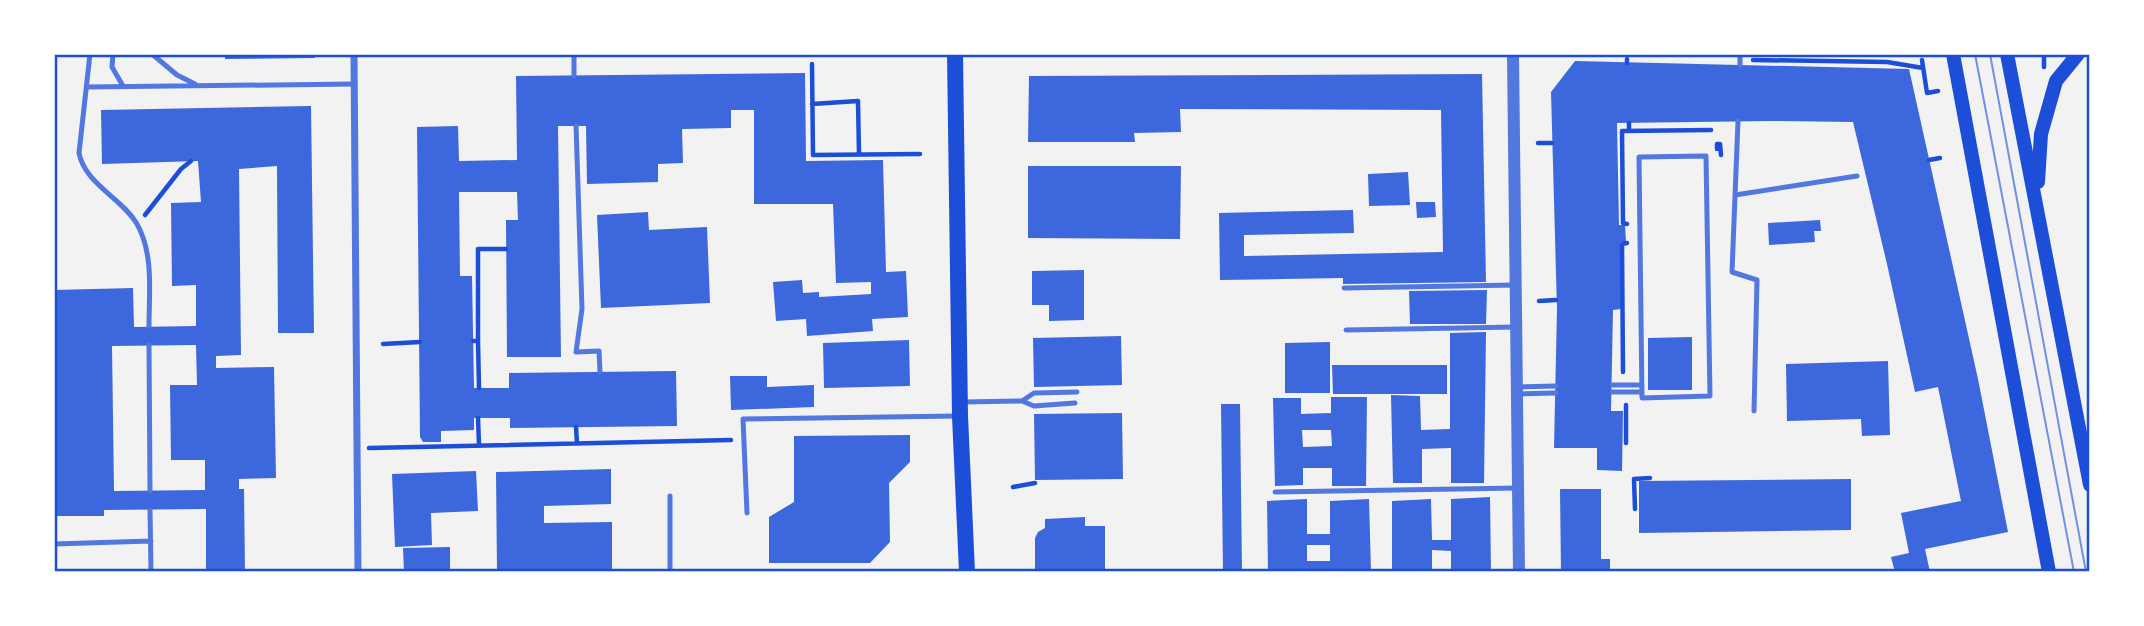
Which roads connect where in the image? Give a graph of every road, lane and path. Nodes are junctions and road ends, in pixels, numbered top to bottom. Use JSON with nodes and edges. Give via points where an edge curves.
{"nodes":[{"id":1,"x":90,"y":54,"type":"edge"},
{"id":2,"x":113,"y":54,"type":"edge"},
{"id":3,"x":152,"y":54,"type":"edge"},
{"id":4,"x":354,"y":54,"type":"edge"},
{"id":5,"x":574,"y":54,"type":"edge"},
{"id":6,"x":955,"y":54,"type":"edge"},
{"id":7,"x":1513,"y":54,"type":"edge"},
{"id":8,"x":1740,"y":54,"type":"edge"},
{"id":9,"x":1952,"y":54,"type":"edge"},
{"id":10,"x":2007,"y":54,"type":"edge"},
{"id":11,"x":2078,"y":54,"type":"edge"},
{"id":12,"x":2044,"y":55,"type":"edge"},
{"id":13,"x":1747,"y":60,"type":"dead end"},
{"id":14,"x":1922,"y":60,"type":"dead end"},
{"id":15,"x":812,"y":64,"type":"dead end"},
{"id":16,"x":1740,"y":65,"type":"dead end"},
{"id":17,"x":1923,"y":68,"type":"junction"},
{"id":18,"x":2044,"y":71,"type":"dead end"},
{"id":19,"x":574,"y":76,"type":"dead end"},
{"id":20,"x":355,"y":84,"type":"junction"},
{"id":21,"x":198,"y":85,"type":"junction"},
{"id":22,"x":123,"y":86,"type":"junction"},
{"id":23,"x":87,"y":87,"type":"junction"},
{"id":24,"x":1938,"y":91,"type":"dead end"},
{"id":25,"x":812,"y":104,"type":"junction"},
{"id":26,"x":1738,"y":121,"type":"dead end"},
{"id":27,"x":1629,"y":123,"type":"dead end"},
{"id":28,"x":576,"y":125,"type":"dead end"},
{"id":29,"x":1629,"y":131,"type":"dead end"},
{"id":30,"x":1552,"y":142,"type":"dead end"},
{"id":31,"x":1538,"y":143,"type":"dead end"},
{"id":32,"x":859,"y":154,"type":"junction"},
{"id":33,"x":920,"y":154,"type":"dead end"},
{"id":34,"x":1940,"y":158,"type":"dead end"},
{"id":35,"x":1930,"y":160,"type":"dead end"},
{"id":36,"x":191,"y":161,"type":"dead end"},
{"id":37,"x":1857,"y":176,"type":"dead end"},
{"id":38,"x":1735,"y":195,"type":"junction"},
{"id":39,"x":2036,"y":208,"type":"junction"},
{"id":40,"x":144,"y":215,"type":"dead end"},
{"id":41,"x":506,"y":249,"type":"dead end"},
{"id":42,"x":1516,"y":285,"type":"junction"},
{"id":43,"x":1344,"y":288,"type":"dead end"},
{"id":44,"x":1556,"y":300,"type":"dead end"},
{"id":45,"x":1539,"y":301,"type":"dead end"},
{"id":46,"x":149,"y":326,"type":"dead end"},
{"id":47,"x":1517,"y":327,"type":"junction"},
{"id":48,"x":1346,"y":330,"type":"dead end"},
{"id":49,"x":420,"y":342,"type":"dead end"},
{"id":50,"x":383,"y":344,"type":"dead end"},
{"id":51,"x":149,"y":345,"type":"dead end"},
{"id":52,"x":600,"y":372,"type":"dead end"},
{"id":53,"x":479,"y":388,"type":"dead end"},
{"id":54,"x":1642,"y":388,"type":"junction"},
{"id":55,"x":1612,"y":389,"type":"dead end"},
{"id":56,"x":1517,"y":390,"type":"junction"},
{"id":57,"x":1556,"y":390,"type":"dead end"},
{"id":58,"x":1077,"y":392,"type":"dead end"},
{"id":59,"x":1022,"y":401,"type":"junction"},
{"id":60,"x":1075,"y":403,"type":"dead end"},
{"id":61,"x":960,"y":409,"type":"junction"},
{"id":62,"x":1754,"y":411,"type":"dead end"},
{"id":63,"x":478,"y":418,"type":"dead end"},
{"id":64,"x":1626,"y":420,"type":"dead end"},
{"id":65,"x":576,"y":427,"type":"dead end"},
{"id":66,"x":742,"y":439,"type":"junction"},
{"id":67,"x":576,"y":443,"type":"junction"},
{"id":68,"x":1626,"y":443,"type":"dead end"},
{"id":69,"x":479,"y":445,"type":"junction"},
{"id":70,"x":357,"y":448,"type":"junction"},
{"id":71,"x":1650,"y":478,"type":"dead end"},
{"id":72,"x":1035,"y":483,"type":"dead end"},
{"id":73,"x":2090,"y":485,"type":"edge"},
{"id":74,"x":1013,"y":487,"type":"dead end"},
{"id":75,"x":1518,"y":488,"type":"junction"},
{"id":76,"x":150,"y":491,"type":"dead end"},
{"id":77,"x":1275,"y":492,"type":"dead end"},
{"id":78,"x":670,"y":496,"type":"dead end"},
{"id":79,"x":1635,"y":509,"type":"dead end"},
{"id":80,"x":150,"y":510,"type":"dead end"},
{"id":81,"x":747,"y":513,"type":"dead end"},
{"id":82,"x":151,"y":541,"type":"junction"},
{"id":83,"x":54,"y":544,"type":"edge"},
{"id":84,"x":151,"y":572,"type":"edge"},
{"id":85,"x":358,"y":572,"type":"edge"},
{"id":86,"x":670,"y":572,"type":"edge"},
{"id":87,"x":967,"y":572,"type":"edge"},
{"id":88,"x":1519,"y":572,"type":"edge"},
{"id":89,"x":2049,"y":572,"type":"edge"}],
"edges":[{"from":1,"to":23,"type":"lane"},
{"from":2,"to":22,"type":"lane","via":[[112,67]]},
{"from":3,"to":21,"type":"lane"},
{"from":4,"to":20,"type":"street"},
{"from":5,"to":19,"type":"lane"},
{"from":6,"to":61,"type":"main road"},
{"from":7,"to":42,"type":"street"},
{"from":8,"to":16,"type":"lane"},
{"from":9,"to":89,"type":"main road"},
{"from":10,"to":39,"type":"main road"},
{"from":11,"to":39,"type":"main road","via":[[2056,81],[2041,134]]},
{"from":12,"to":18,"type":"path"},
{"from":13,"to":17,"type":"path","via":[[1887,62]]},
{"from":14,"to":17,"type":"path"},
{"from":15,"to":25,"type":"path"},
{"from":17,"to":24,"type":"path","via":[[1927,93]]},
{"from":20,"to":21,"type":"lane"},
{"from":20,"to":70,"type":"street"},
{"from":21,"to":22,"type":"lane"},
{"from":22,"to":23,"type":"lane"},
{"from":23,"to":46,"type":"lane","via":[[80,161],[130,213],[144,239]]},
{"from":25,"to":32,"type":"path","via":[[813,155]]},
{"from":25,"to":32,"type":"path","via":[[858,101]]},
{"from":26,"to":38,"type":"lane"},
{"from":27,"to":29,"type":"path"},
{"from":28,"to":52,"type":"lane","via":[[582,309],[576,352],[599,351]]},
{"from":30,"to":31,"type":"path"},
{"from":32,"to":33,"type":"path"},
{"from":34,"to":35,"type":"path"},
{"from":36,"to":40,"type":"path"},
{"from":37,"to":38,"type":"lane"},
{"from":38,"to":62,"type":"lane","via":[[1732,272],[1757,280]]},
{"from":39,"to":73,"type":"main road"},
{"from":41,"to":53,"type":"path","via":[[478,248]]},
{"from":42,"to":43,"type":"lane"},
{"from":42,"to":47,"type":"street"},
{"from":44,"to":45,"type":"path"},
{"from":47,"to":48,"type":"lane"},
{"from":47,"to":56,"type":"street"},
{"from":49,"to":50,"type":"path"},
{"from":51,"to":76,"type":"lane"},
{"from":54,"to":54,"type":"lane","via":[[1642,398],[1710,396],[1706,156],[1639,157]]},
{"from":54,"to":55,"type":"lane"},
{"from":56,"to":57,"type":"lane"},
{"from":56,"to":75,"type":"street"},
{"from":58,"to":59,"type":"lane","via":[[1034,393]]},
{"from":59,"to":60,"type":"lane","via":[[1034,405]]},
{"from":59,"to":61,"type":"lane"},
{"from":61,"to":66,"type":"lane","via":[[743,419]]},
{"from":61,"to":87,"type":"main road"},
{"from":63,"to":69,"type":"path"},
{"from":64,"to":68,"type":"path"},
{"from":65,"to":67,"type":"path"},
{"from":66,"to":67,"type":"path"},
{"from":66,"to":81,"type":"lane"},
{"from":67,"to":69,"type":"path"},
{"from":69,"to":70,"type":"path"},
{"from":70,"to":85,"type":"street"},
{"from":71,"to":79,"type":"path","via":[[1634,479]]},
{"from":72,"to":74,"type":"path"},
{"from":75,"to":77,"type":"lane"},
{"from":75,"to":88,"type":"street"},
{"from":78,"to":86,"type":"lane"},
{"from":80,"to":82,"type":"lane"},
{"from":82,"to":83,"type":"lane"},
{"from":82,"to":84,"type":"lane"}]}
